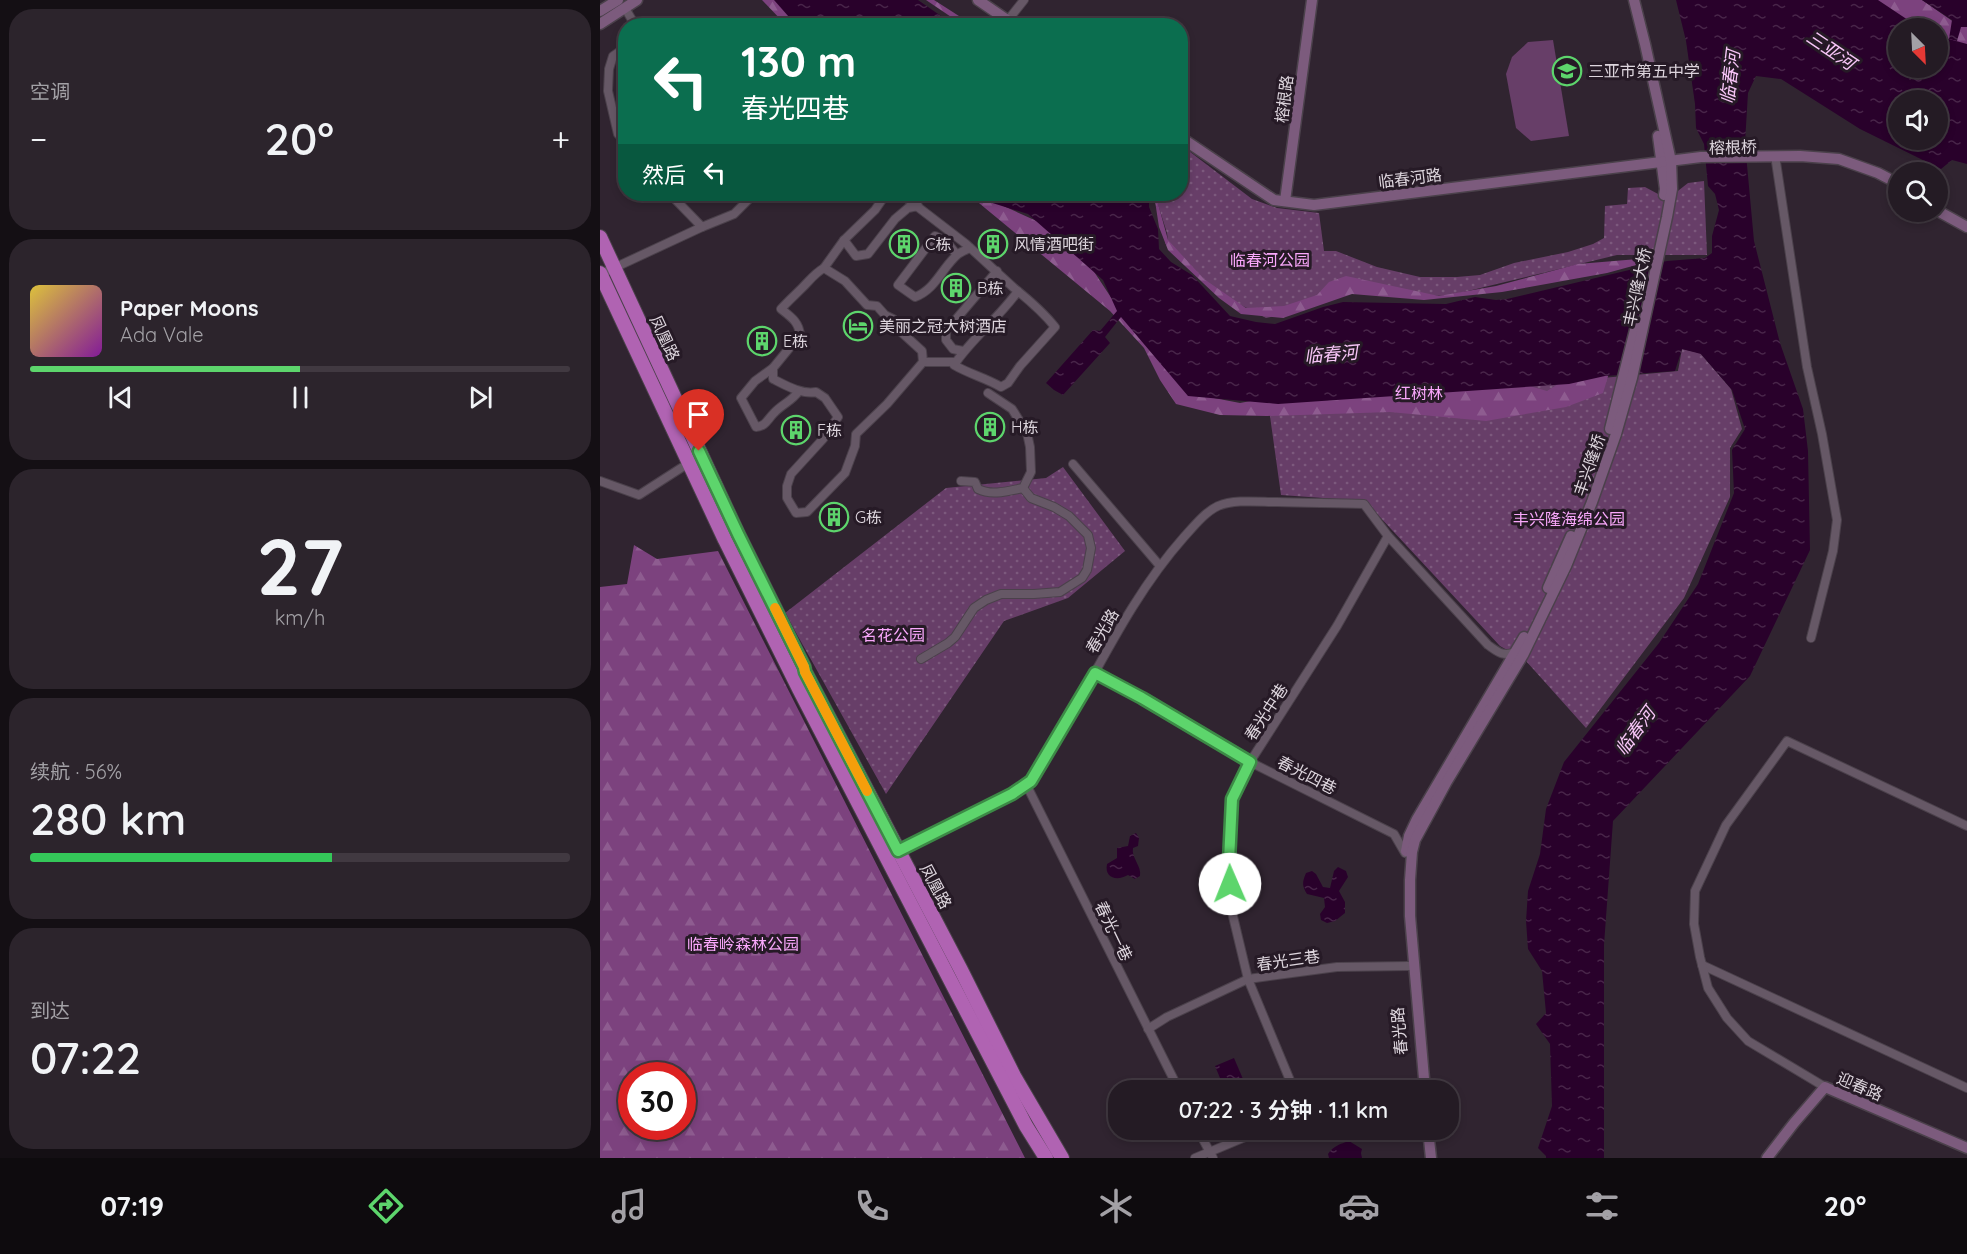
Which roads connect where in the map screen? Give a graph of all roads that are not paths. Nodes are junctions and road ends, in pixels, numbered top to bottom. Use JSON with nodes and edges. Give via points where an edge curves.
{"nodes":[{"id":1,"x":637,"y":0,"type":"edge"},
{"id":2,"x":978,"y":0,"type":"edge"},
{"id":3,"x":1024,"y":0,"type":"edge"},
{"id":4,"x":1312,"y":0,"type":"edge"},
{"id":5,"x":1627,"y":0,"type":"edge"},
{"id":6,"x":1634,"y":0,"type":"edge"},
{"id":7,"x":621,"y":4,"type":"edge"},
{"id":8,"x":600,"y":11,"type":"edge"},
{"id":9,"x":631,"y":18,"type":"edge"},
{"id":10,"x":1005,"y":18,"type":"edge"},
{"id":11,"x":1015,"y":18,"type":"edge"},
{"id":12,"x":600,"y":24,"type":"edge"},
{"id":13,"x":618,"y":53,"type":"edge"},
{"id":14,"x":618,"y":134,"type":"edge"},
{"id":15,"x":1188,"y":141,"type":"edge"},
{"id":16,"x":1770,"y":159,"type":"junction"},
{"id":17,"x":1668,"y":163,"type":"junction"},
{"id":18,"x":1888,"y":178,"type":"edge"},
{"id":19,"x":1888,"y":186,"type":"edge"},
{"id":20,"x":677,"y":201,"type":"edge"},
{"id":21,"x":747,"y":201,"type":"edge"},
{"id":22,"x":881,"y":201,"type":"edge"},
{"id":23,"x":911,"y":201,"type":"edge"},
{"id":24,"x":1285,"y":201,"type":"junction"},
{"id":25,"x":918,"y":206,"type":"junction"},
{"id":26,"x":1948,"y":209,"type":"edge"},
{"id":27,"x":1948,"y":217,"type":"edge"},
{"id":28,"x":1967,"y":219,"type":"edge"},
{"id":29,"x":702,"y":227,"type":"junction"},
{"id":30,"x":1967,"y":227,"type":"edge"},
{"id":31,"x":600,"y":237,"type":"edge"},
{"id":32,"x":844,"y":240,"type":"junction"},
{"id":33,"x":970,"y":248,"type":"junction"},
{"id":34,"x":957,"y":255,"type":"junction"},
{"id":35,"x":615,"y":267,"type":"junction"},
{"id":36,"x":824,"y":268,"type":"junction"},
{"id":37,"x":997,"y":271,"type":"junction"},
{"id":38,"x":600,"y":274,"type":"edge"},
{"id":39,"x":1018,"y":291,"type":"junction"},
{"id":40,"x":963,"y":351,"type":"junction"},
{"id":41,"x":923,"y":362,"type":"junction"},
{"id":42,"x":956,"y":362,"type":"junction"},
{"id":43,"x":773,"y":369,"type":"junction"},
{"id":44,"x":800,"y":391,"type":"junction"},
{"id":45,"x":1624,"y":391,"type":"joint"},
{"id":46,"x":988,"y":393,"type":"dead end"},
{"id":47,"x":689,"y":464,"type":"junction"},
{"id":48,"x":1073,"y":464,"type":"dead end"},
{"id":49,"x":600,"y":481,"type":"edge"},
{"id":50,"x":961,"y":481,"type":"dead end"},
{"id":51,"x":1023,"y":488,"type":"junction"},
{"id":52,"x":1388,"y":536,"type":"junction"},
{"id":53,"x":731,"y":537,"type":"junction"},
{"id":54,"x":1160,"y":566,"type":"junction"},
{"id":55,"x":1811,"y":638,"type":"dead end"},
{"id":56,"x":1523,"y":646,"type":"junction"},
{"id":57,"x":921,"y":659,"type":"dead end"},
{"id":58,"x":1095,"y":673,"type":"junction"},
{"id":59,"x":1250,"y":762,"type":"junction"},
{"id":60,"x":1026,"y":784,"type":"junction"},
{"id":61,"x":1967,"y":826,"type":"edge"},
{"id":62,"x":898,"y":851,"type":"junction"},
{"id":63,"x":1406,"y":854,"type":"junction"},
{"id":64,"x":1702,"y":965,"type":"junction"},
{"id":65,"x":1408,"y":966,"type":"junction"},
{"id":66,"x":1248,"y":979,"type":"junction"},
{"id":67,"x":1148,"y":1029,"type":"junction"},
{"id":68,"x":1174,"y":1080,"type":"edge"},
{"id":69,"x":1290,"y":1080,"type":"edge"},
{"id":70,"x":1418,"y":1080,"type":"edge"},
{"id":71,"x":1424,"y":1080,"type":"edge"},
{"id":72,"x":1825,"y":1087,"type":"junction"},
{"id":73,"x":1967,"y":1088,"type":"edge"},
{"id":74,"x":1203,"y":1140,"type":"edge"},
{"id":75,"x":1242,"y":1140,"type":"edge"},
{"id":76,"x":1423,"y":1140,"type":"edge"},
{"id":77,"x":1429,"y":1140,"type":"edge"},
{"id":78,"x":1967,"y":1148,"type":"edge"},
{"id":79,"x":1211,"y":1155,"type":"edge"},
{"id":80,"x":1046,"y":1158,"type":"edge"},
{"id":81,"x":1062,"y":1158,"type":"edge"},
{"id":82,"x":1195,"y":1158,"type":"edge"},
{"id":83,"x":1424,"y":1158,"type":"edge"},
{"id":84,"x":1431,"y":1158,"type":"edge"},
{"id":85,"x":1767,"y":1158,"type":"edge"}],
"edges":[{"from":1,"to":7,"type":"main road"},
{"from":2,"to":10,"type":"main road"},
{"from":3,"to":11,"type":"street"},
{"from":4,"to":24,"type":"main road","name":"榕根路"},
{"from":5,"to":17,"type":"main road"},
{"from":6,"to":17,"type":"main road"},
{"from":7,"to":8,"type":"main road"},
{"from":7,"to":9,"type":"street"},
{"from":7,"to":12,"type":"main road"},
{"from":13,"to":14,"type":"street","via":[[609,69],[608,91]]},
{"from":15,"to":24,"type":"main road","name":"临春河路","via":[[1274,200]]},
{"from":16,"to":17,"type":"main road","name":"榕根桥"},
{"from":16,"to":18,"type":"main road","via":[[1839,159]]},
{"from":16,"to":19,"type":"main road","via":[[1840,166]]},
{"from":16,"to":55,"type":"street","via":[[1837,520]]},
{"from":17,"to":24,"type":"main road","name":"临春河路","via":[[1314,205]]},
{"from":17,"to":45,"type":"main road","name":"丰兴隆大桥","via":[[1668,189]]},
{"from":20,"to":29,"type":"street"},
{"from":21,"to":29,"type":"street","via":[[734,214]]},
{"from":22,"to":32,"type":"street"},
{"from":23,"to":25,"type":"street"},
{"from":25,"to":32,"type":"street","via":[[908,208],[896,219],[868,254],[856,256]]},
{"from":25,"to":33,"type":"street"},
{"from":26,"to":28,"type":"main road"},
{"from":27,"to":30,"type":"main road"},
{"from":29,"to":35,"type":"street"},
{"from":31,"to":35,"type":"highway","name":"凤凰路"},
{"from":32,"to":36,"type":"street"},
{"from":33,"to":34,"type":"street"},
{"from":33,"to":37,"type":"street"},
{"from":34,"to":34,"type":"street","via":[[919,296],[898,285],[935,236],[946,241]]},
{"from":35,"to":38,"type":"street"},
{"from":35,"to":53,"type":"highway","name":"凤凰路"},
{"from":36,"to":41,"type":"street","via":[[845,281],[867,305],[877,306],[893,319],[898,330],[922,351]]},
{"from":36,"to":43,"type":"street","via":[[814,273],[781,309],[800,326],[800,335]]},
{"from":37,"to":39,"type":"street"},
{"from":37,"to":40,"type":"street","via":[[946,331],[952,349]]},
{"from":38,"to":47,"type":"highway","name":"凤凰路"},
{"from":39,"to":40,"type":"street"},
{"from":39,"to":42,"type":"street","via":[[1055,327],[1008,383],[1001,387],[954,365]]},
{"from":40,"to":42,"type":"street"},
{"from":41,"to":42,"type":"street"},
{"from":41,"to":44,"type":"street","via":[[856,434],[845,473],[807,512],[796,513],[787,498],[791,474],[838,417],[825,398],[816,392]]},
{"from":43,"to":44,"type":"street","via":[[773,379]]},
{"from":43,"to":44,"type":"street","via":[[755,381],[741,398],[756,427],[762,427]]},
{"from":45,"to":56,"type":"main road","name":"丰兴隆桥","via":[[1579,527]]},
{"from":46,"to":51,"type":"street","via":[[1012,410],[1027,433],[1031,471]]},
{"from":47,"to":49,"type":"street","via":[[639,495]]},
{"from":47,"to":53,"type":"highway","name":"凤凰路"},
{"from":48,"to":54,"type":"street"},
{"from":50,"to":51,"type":"street","via":[[975,482],[986,493]]},
{"from":51,"to":57,"type":"street","via":[[1031,498],[1069,516],[1088,535],[1091,548],[1087,570],[1082,578],[1060,592],[1001,594],[986,600],[974,608],[955,637]]},
{"from":52,"to":54,"type":"street","name":"春光路","via":[[1364,504],[1232,503],[1218,506],[1193,526]]},
{"from":52,"to":56,"type":"street","via":[[1488,645],[1508,655]]},
{"from":52,"to":59,"type":"street","name":"春光中巷","via":[[1337,626]]},
{"from":53,"to":62,"type":"highway","name":"凤凰路","via":[[804,667]]},
{"from":53,"to":80,"type":"highway","name":"凤凰路","via":[[858,804]]},
{"from":54,"to":58,"type":"street","name":"春光路"},
{"from":56,"to":63,"type":"main road","name":"春光路","via":[[1423,809],[1409,836]]},
{"from":56,"to":71,"type":"main road","name":"春光路","via":[[1440,793],[1412,852],[1410,916]]},
{"from":58,"to":59,"type":"street","name":"春光四巷"},
{"from":58,"to":60,"type":"street","name":"春光路"},
{"from":59,"to":63,"type":"street","name":"春光四巷","via":[[1394,834]]},
{"from":59,"to":66,"type":"street","name":"春光中巷","via":[[1232,799],[1229,861],[1231,908]]},
{"from":60,"to":62,"type":"street","name":"春光路"},
{"from":60,"to":67,"type":"street","name":"春光一巷"},
{"from":61,"to":64,"type":"street","via":[[1787,741],[1726,825],[1695,891],[1694,924]]},
{"from":62,"to":81,"type":"highway","name":"凤凰路","via":[[1014,1076]]},
{"from":63,"to":65,"type":"main road","name":"春光路","via":[[1404,912]]},
{"from":64,"to":72,"type":"street","via":[[1708,988],[1748,1041]]},
{"from":64,"to":73,"type":"street"},
{"from":65,"to":66,"type":"street","name":"春光三巷","via":[[1336,967]]},
{"from":65,"to":70,"type":"main road","name":"春光路"},
{"from":66,"to":67,"type":"street","name":"春光三巷"},
{"from":66,"to":69,"type":"street","name":"春光中巷"},
{"from":67,"to":68,"type":"street","name":"春光一巷"},
{"from":72,"to":78,"type":"main road","name":"迎春路"},
{"from":72,"to":85,"type":"main road","name":"迎春路"},
{"from":74,"to":79,"type":"street"},
{"from":75,"to":79,"type":"street"},
{"from":76,"to":83,"type":"main road"},
{"from":77,"to":84,"type":"main road"},
{"from":79,"to":82,"type":"street"}]}
